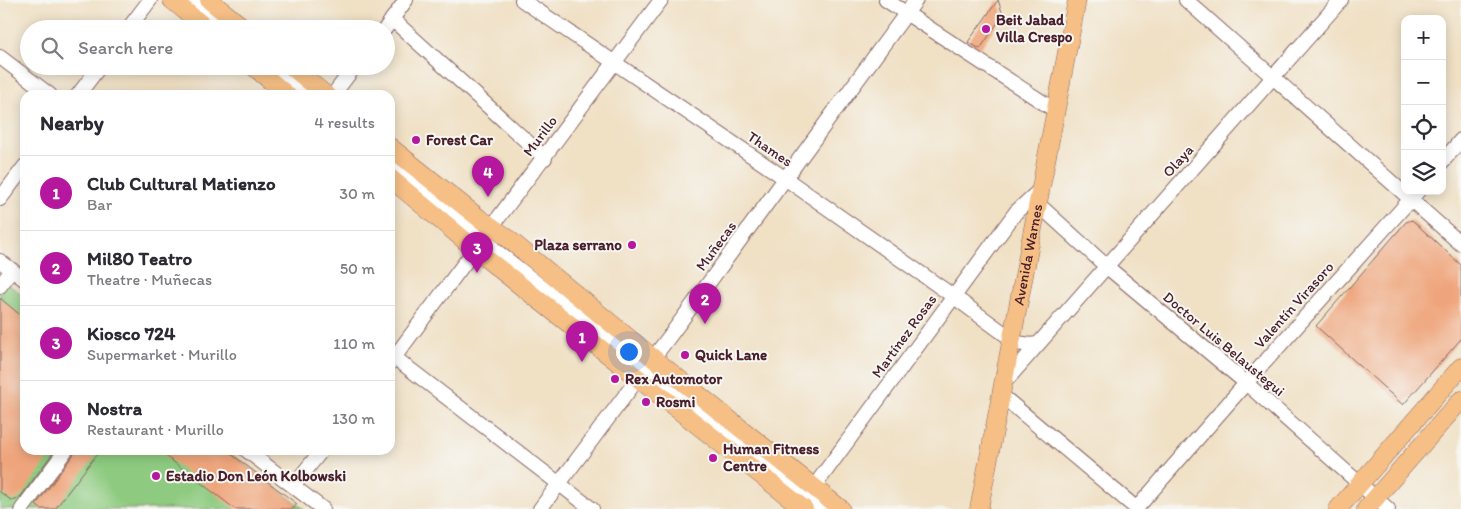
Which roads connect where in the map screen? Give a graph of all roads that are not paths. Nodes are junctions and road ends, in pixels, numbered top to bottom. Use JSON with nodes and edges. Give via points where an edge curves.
{"nodes":[{"id":1,"x":150,"y":0,"type":"edge"},
{"id":2,"x":172,"y":0,"type":"edge"},
{"id":3,"x":190,"y":0,"type":"edge"},
{"id":4,"x":209,"y":0,"type":"edge"},
{"id":5,"x":406,"y":0,"type":"edge"},
{"id":6,"x":522,"y":0,"type":"edge"},
{"id":7,"x":661,"y":0,"type":"edge"},
{"id":8,"x":886,"y":0,"type":"edge"},
{"id":9,"x":916,"y":0,"type":"edge"},
{"id":10,"x":1077,"y":0,"type":"edge"},
{"id":11,"x":1186,"y":0,"type":"edge"},
{"id":12,"x":1341,"y":0,"type":"edge"},
{"id":13,"x":906,"y":14,"type":"junction"},
{"id":14,"x":135,"y":20,"type":"edge"},
{"id":15,"x":196,"y":20,"type":"edge"},
{"id":16,"x":215,"y":20,"type":"edge"},
{"id":17,"x":234,"y":20,"type":"edge"},
{"id":18,"x":391,"y":20,"type":"edge"},
{"id":19,"x":395,"y":30,"type":"edge"},
{"id":20,"x":0,"y":57,"type":"edge"},
{"id":21,"x":614,"y":63,"type":"junction"},
{"id":22,"x":20,"y":72,"type":"edge"},
{"id":23,"x":24,"y":75,"type":"edge"},
{"id":24,"x":93,"y":75,"type":"edge"},
{"id":25,"x":264,"y":75,"type":"edge"},
{"id":26,"x":283,"y":75,"type":"edge"},
{"id":27,"x":302,"y":75,"type":"edge"},
{"id":28,"x":348,"y":75,"type":"edge"},
{"id":29,"x":1273,"y":78,"type":"junction"},
{"id":30,"x":43,"y":90,"type":"edge"},
{"id":31,"x":82,"y":90,"type":"edge"},
{"id":32,"x":282,"y":90,"type":"edge"},
{"id":33,"x":301,"y":90,"type":"edge"},
{"id":34,"x":320,"y":90,"type":"edge"},
{"id":35,"x":337,"y":90,"type":"edge"},
{"id":36,"x":1056,"y":111,"type":"junction"},
{"id":37,"x":1461,"y":140,"type":"edge"},
{"id":38,"x":395,"y":151,"type":"edge"},
{"id":39,"x":1446,"y":157,"type":"edge"},
{"id":40,"x":545,"y":158,"type":"junction"},
{"id":41,"x":395,"y":166,"type":"edge"},
{"id":42,"x":20,"y":173,"type":"edge"},
{"id":43,"x":786,"y":179,"type":"junction"},
{"id":44,"x":395,"y":181,"type":"edge"},
{"id":45,"x":1401,"y":184,"type":"edge"},
{"id":46,"x":1414,"y":195,"type":"edge"},
{"id":47,"x":1040,"y":196,"type":"junction"},
{"id":48,"x":0,"y":199,"type":"edge"},
{"id":49,"x":484,"y":237,"type":"junction"},
{"id":50,"x":1461,"y":244,"type":"edge"},
{"id":51,"x":0,"y":261,"type":"edge"},
{"id":52,"x":1106,"y":266,"type":"junction"},
{"id":53,"x":12,"y":270,"type":"junction"},
{"id":54,"x":20,"y":276,"type":"edge"},
{"id":55,"x":0,"y":286,"type":"edge"},
{"id":56,"x":953,"y":296,"type":"junction"},
{"id":57,"x":1008,"y":331,"type":"junction"},
{"id":58,"x":1037,"y":344,"type":"junction"},
{"id":59,"x":395,"y":353,"type":"edge"},
{"id":60,"x":395,"y":361,"type":"edge"},
{"id":61,"x":1461,"y":367,"type":"edge"},
{"id":62,"x":646,"y":368,"type":"junction"},
{"id":63,"x":1246,"y":382,"type":"junction"},
{"id":64,"x":1002,"y":390,"type":"junction"},
{"id":65,"x":1461,"y":400,"type":"edge"},
{"id":66,"x":62,"y":455,"type":"edge"},
{"id":67,"x":253,"y":455,"type":"edge"},
{"id":68,"x":318,"y":455,"type":"edge"},
{"id":69,"x":1361,"y":483,"type":"junction"},
{"id":70,"x":559,"y":484,"type":"junction"},
{"id":71,"x":294,"y":486,"type":"junction"},
{"id":72,"x":805,"y":502,"type":"edge"},
{"id":73,"x":1377,"y":505,"type":"edge"},
{"id":74,"x":321,"y":508,"type":"edge"},
{"id":75,"x":22,"y":509,"type":"edge"},
{"id":76,"x":540,"y":509,"type":"edge"},
{"id":77,"x":592,"y":509,"type":"edge"},
{"id":78,"x":822,"y":509,"type":"edge"},
{"id":79,"x":830,"y":509,"type":"edge"},
{"id":80,"x":841,"y":509,"type":"edge"},
{"id":81,"x":979,"y":509,"type":"edge"},
{"id":82,"x":1137,"y":509,"type":"edge"},
{"id":83,"x":1338,"y":509,"type":"edge"}],
"edges":[{"from":1,"to":14,"type":"street"},
{"from":2,"to":15,"type":"main road"},
{"from":3,"to":16,"type":"street"},
{"from":4,"to":17,"type":"main road"},
{"from":5,"to":18,"type":"street"},
{"from":6,"to":21,"type":"street","name":"Thames"},
{"from":7,"to":21,"type":"street","name":"Murillo"},
{"from":8,"to":13,"type":"street"},
{"from":9,"to":13,"type":"street","name":"Muñecas"},
{"from":10,"to":36,"type":"main road","name":"Avenida Warnes"},
{"from":11,"to":29,"type":"street"},
{"from":12,"to":29,"type":"street","name":"Olaya"},
{"from":13,"to":36,"type":"street"},
{"from":13,"to":43,"type":"street","name":"Muñecas"},
{"from":19,"to":40,"type":"street"},
{"from":20,"to":22,"type":"street"},
{"from":21,"to":40,"type":"street","name":"Murillo"},
{"from":21,"to":43,"type":"street","name":"Thames"},
{"from":23,"to":30,"type":"street"},
{"from":24,"to":31,"type":"street"},
{"from":25,"to":32,"type":"main road"},
{"from":26,"to":33,"type":"street"},
{"from":27,"to":34,"type":"main road"},
{"from":28,"to":35,"type":"street"},
{"from":29,"to":45,"type":"street"},
{"from":29,"to":52,"type":"street","name":"Olaya"},
{"from":36,"to":47,"type":"main road","name":"Avenida Warnes"},
{"from":37,"to":39,"type":"street"},
{"from":38,"to":49,"type":"main road","via":[[479,218]]},
{"from":40,"to":49,"type":"street","name":"Murillo"},
{"from":41,"to":49,"type":"street"},
{"from":42,"to":48,"type":"street"},
{"from":43,"to":56,"type":"street","name":"Thames"},
{"from":43,"to":62,"type":"street","name":"Muñecas"},
{"from":44,"to":49,"type":"main road"},
{"from":46,"to":50,"type":"street"},
{"from":46,"to":63,"type":"street","name":"Valentín Virasoro"},
{"from":47,"to":52,"type":"street","name":"Doctor Luis Belaustegui"},
{"from":47,"to":56,"type":"street","name":"Martínez Rosas","via":[[1016,212]]},
{"from":47,"to":57,"type":"main road","name":"Avenida Warnes"},
{"from":49,"to":59,"type":"street","name":"Murillo"},
{"from":49,"to":62,"type":"main road"},
{"from":49,"to":62,"type":"main road"},
{"from":51,"to":53,"type":"street"},
{"from":52,"to":58,"type":"street","name":"Olaya"},
{"from":52,"to":63,"type":"street","name":"Doctor Luis Belaustegui"},
{"from":53,"to":54,"type":"street"},
{"from":53,"to":55,"type":"street"},
{"from":56,"to":57,"type":"street","name":"Thames"},
{"from":56,"to":72,"type":"street","name":"Martínez Rosas"},
{"from":57,"to":58,"type":"street","via":[[1024,345]]},
{"from":57,"to":64,"type":"main road","name":"Avenida Warnes"},
{"from":58,"to":64,"type":"street","name":"Olaya"},
{"from":60,"to":70,"type":"street"},
{"from":61,"to":69,"type":"main road"},
{"from":62,"to":70,"type":"street","name":"Muñecas"},
{"from":62,"to":72,"type":"main road"},
{"from":62,"to":72,"type":"main road"},
{"from":63,"to":69,"type":"street","name":"Doctor Luis Belaustegui"},
{"from":63,"to":82,"type":"street","name":"Valentín Virasoro"},
{"from":64,"to":81,"type":"main road","name":"Avenida Warnes"},
{"from":64,"to":82,"type":"street"},
{"from":65,"to":73,"type":"main road"},
{"from":66,"to":75,"type":"street"},
{"from":67,"to":71,"type":"street"},
{"from":68,"to":71,"type":"street"},
{"from":69,"to":73,"type":"street","name":"Doctor Luis Belaustegui"},
{"from":69,"to":83,"type":"main road"},
{"from":70,"to":76,"type":"street","name":"Muñecas"},
{"from":70,"to":77,"type":"street"},
{"from":71,"to":74,"type":"street"},
{"from":72,"to":78,"type":"street"},
{"from":72,"to":79,"type":"street"},
{"from":72,"to":80,"type":"main road"}]}
